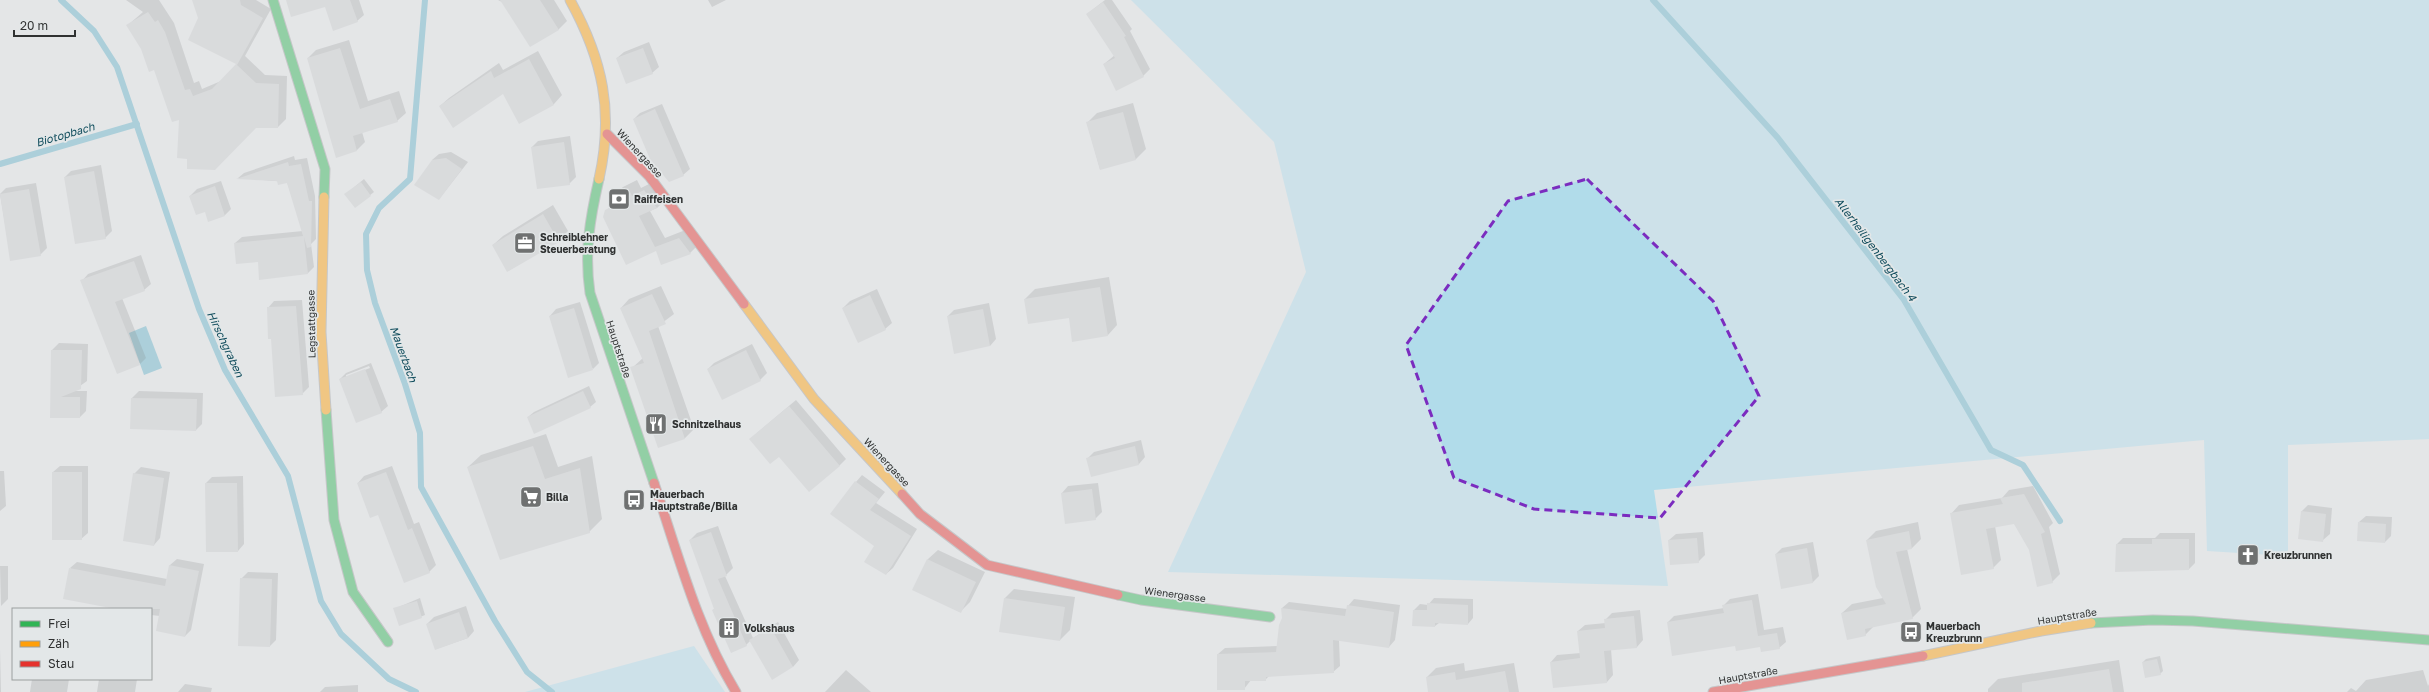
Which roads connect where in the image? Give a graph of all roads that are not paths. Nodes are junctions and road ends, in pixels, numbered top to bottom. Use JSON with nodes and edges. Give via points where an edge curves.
{"nodes":[{"id":1,"x":273,"y":0,"type":"edge"},
{"id":2,"x":570,"y":0,"type":"edge"},
{"id":3,"x":607,"y":134,"type":"junction"},
{"id":4,"x":1270,"y":618,"type":"dead end"},
{"id":5,"x":2429,"y":640,"type":"edge"},
{"id":6,"x":388,"y":642,"type":"dead end"},
{"id":7,"x":736,"y":692,"type":"edge"},
{"id":8,"x":1714,"y":692,"type":"edge"}],
"edges":[{"from":1,"to":6,"type":"street","name":"Legstattgasse","via":[[324,169],[321,332],[334,520],[353,592]]},
{"from":2,"to":3,"type":"street","name":"Hauptstraße","via":[[589,40],[598,69],[606,111]]},
{"from":3,"to":4,"type":"street","name":"Wienergasse","via":[[649,176],[814,399],[920,514],[986,565],[1141,600]]},
{"from":3,"to":7,"type":"street","name":"Hauptstraße","via":[[586,236],[590,293],[702,625],[719,664]]},
{"from":5,"to":8,"type":"street","name":"Hauptstraße","via":[[2374,638],[2200,622],[2114,621],[2039,632],[1919,657]]}]}
